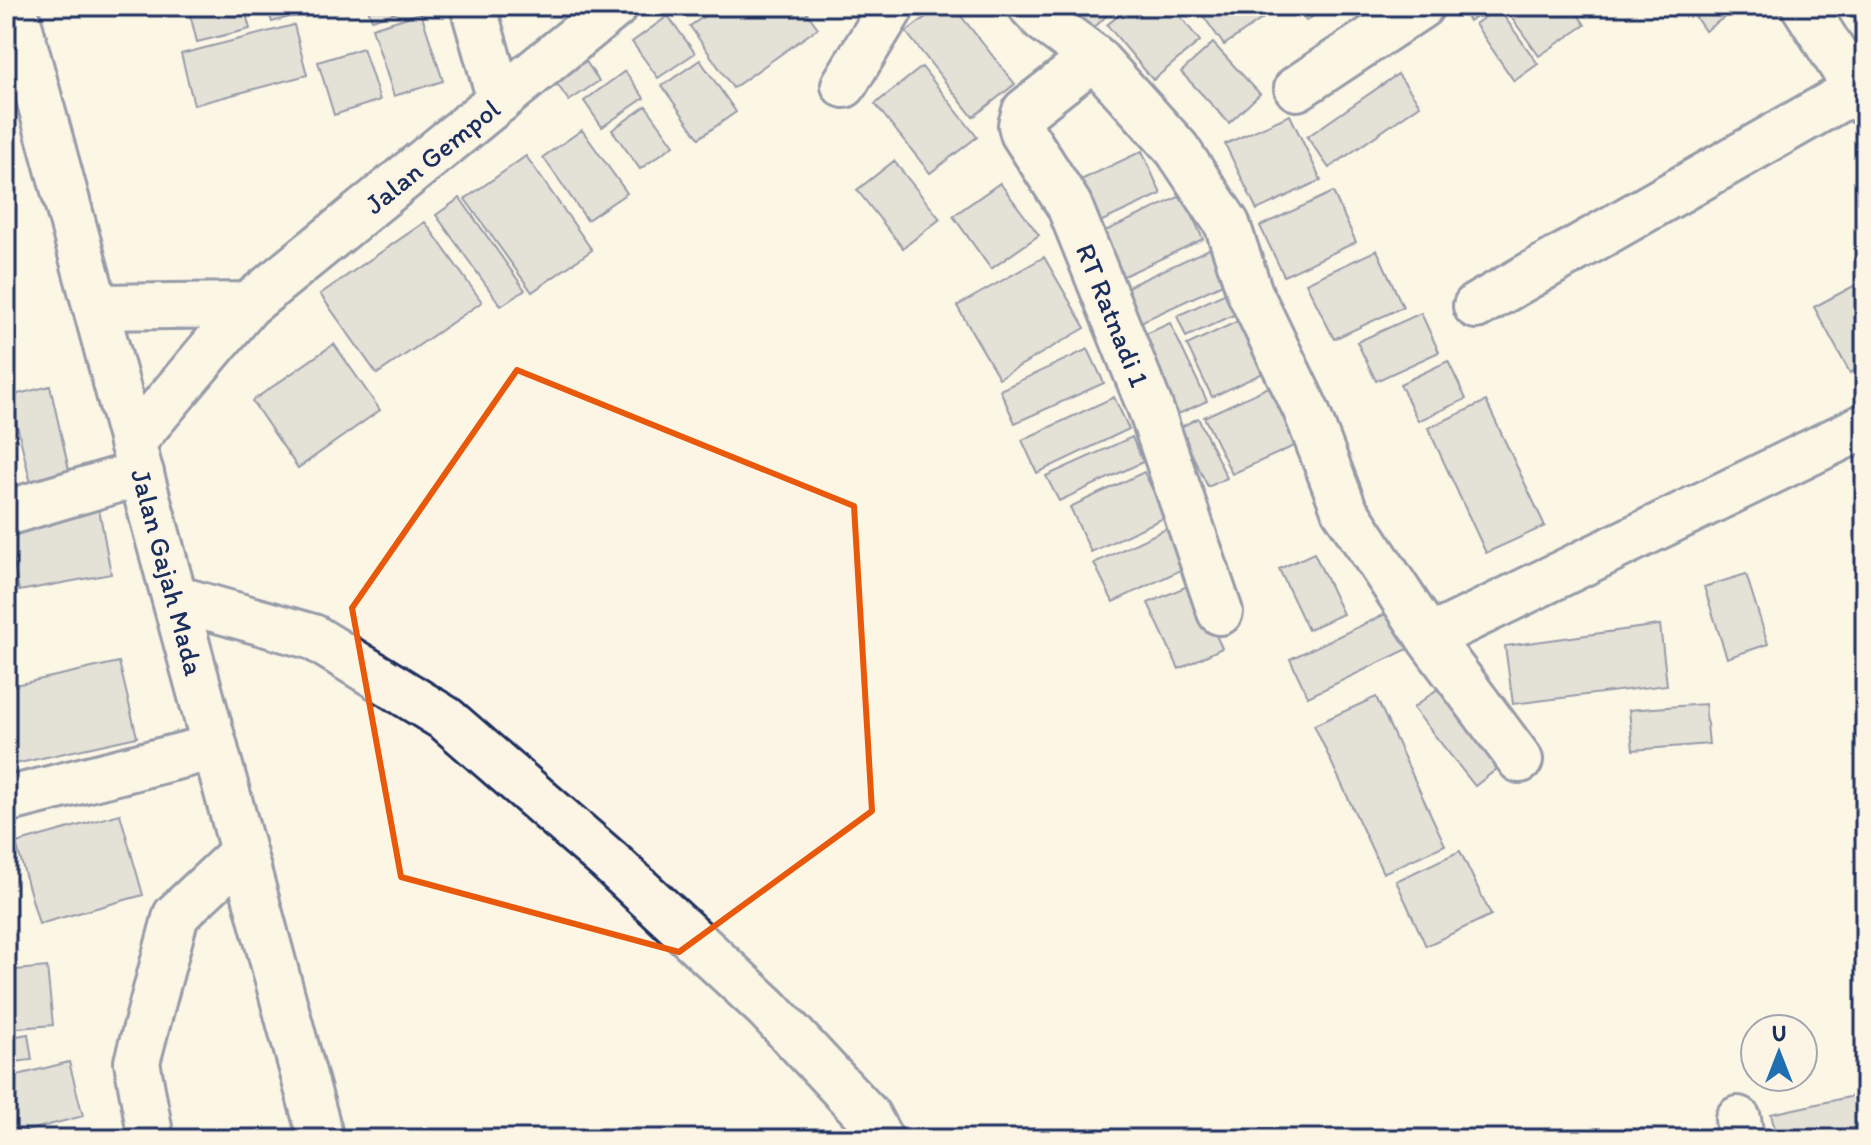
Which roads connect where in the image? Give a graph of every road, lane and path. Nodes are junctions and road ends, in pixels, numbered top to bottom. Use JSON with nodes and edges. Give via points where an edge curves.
{"nodes":[{"id":1,"x":14,"y":6,"type":"edge"},
{"id":2,"x":473,"y":6,"type":"edge"},
{"id":3,"x":615,"y":6,"type":"edge"},
{"id":4,"x":892,"y":6,"type":"edge"},
{"id":5,"x":1031,"y":6,"type":"edge"},
{"id":6,"x":1421,"y":6,"type":"edge"},
{"id":7,"x":1804,"y":6,"type":"edge"},
{"id":8,"x":1094,"y":57,"type":"junction"},
{"id":9,"x":19,"y":80,"type":"edge"},
{"id":10,"x":844,"y":85,"type":"dead end"},
{"id":11,"x":1297,"y":88,"type":"dead end"},
{"id":12,"x":1861,"y":96,"type":"edge"},
{"id":13,"x":500,"y":100,"type":"junction"},
{"id":14,"x":248,"y":305,"type":"junction"},
{"id":15,"x":1476,"y":306,"type":"dead end"},
{"id":16,"x":96,"y":307,"type":"junction"},
{"id":17,"x":1865,"y":426,"type":"edge"},
{"id":18,"x":137,"y":458,"type":"junction"},
{"id":19,"x":6,"y":513,"type":"edge"},
{"id":20,"x":175,"y":598,"type":"junction"},
{"id":21,"x":1220,"y":612,"type":"dead end"},
{"id":22,"x":1429,"y":638,"type":"junction"},
{"id":23,"x":215,"y":747,"type":"junction"},
{"id":24,"x":1520,"y":760,"type":"dead end"},
{"id":25,"x":6,"y":800,"type":"edge"},
{"id":26,"x":243,"y":852,"type":"junction"},
{"id":27,"x":151,"y":1139,"type":"edge"},
{"id":28,"x":321,"y":1139,"type":"edge"},
{"id":29,"x":880,"y":1139,"type":"edge"}],
"edges":[{"from":1,"to":9,"type":"main road","name":"Jalan Gajah Mada"},
{"from":2,"to":13,"type":"main road"},
{"from":3,"to":13,"type":"main road","name":"Jalan Gempol"},
{"from":4,"to":10,"type":"main road"},
{"from":5,"to":8,"type":"main road"},
{"from":6,"to":11,"type":"main road"},
{"from":7,"to":12,"type":"main road"},
{"from":8,"to":21,"type":"main road","name":"RT Ratnadi 1","via":[[1025,111],[1021,125],[1069,205],[1150,407]]},
{"from":8,"to":22,"type":"main road","via":[[1177,149],[1227,224],[1250,293],[1306,410],[1344,509]]},
{"from":9,"to":16,"type":"main road","name":"Jalan Gajah Mada"},
{"from":12,"to":15,"type":"main road"},
{"from":13,"to":14,"type":"main road","name":"Jalan Gempol"},
{"from":14,"to":16,"type":"main road"},
{"from":14,"to":18,"type":"main road","name":"Jalan Gempol"},
{"from":16,"to":18,"type":"main road","name":"Jalan Gajah Mada"},
{"from":17,"to":22,"type":"main road"},
{"from":18,"to":19,"type":"main road"},
{"from":18,"to":20,"type":"main road","name":"Jalan Gajah Mada"},
{"from":20,"to":23,"type":"main road","name":"Jalan Gajah Mada"},
{"from":20,"to":29,"type":"main road","via":[[313,637],[446,719],[767,1008],[867,1115]]},
{"from":22,"to":24,"type":"main road"},
{"from":23,"to":25,"type":"main road"},
{"from":23,"to":26,"type":"main road","name":"Jalan Gajah Mada"},
{"from":26,"to":27,"type":"main road","via":[[176,915],[137,1062]]},
{"from":26,"to":28,"type":"main road","name":"Jalan Gajah Mada"}]}
